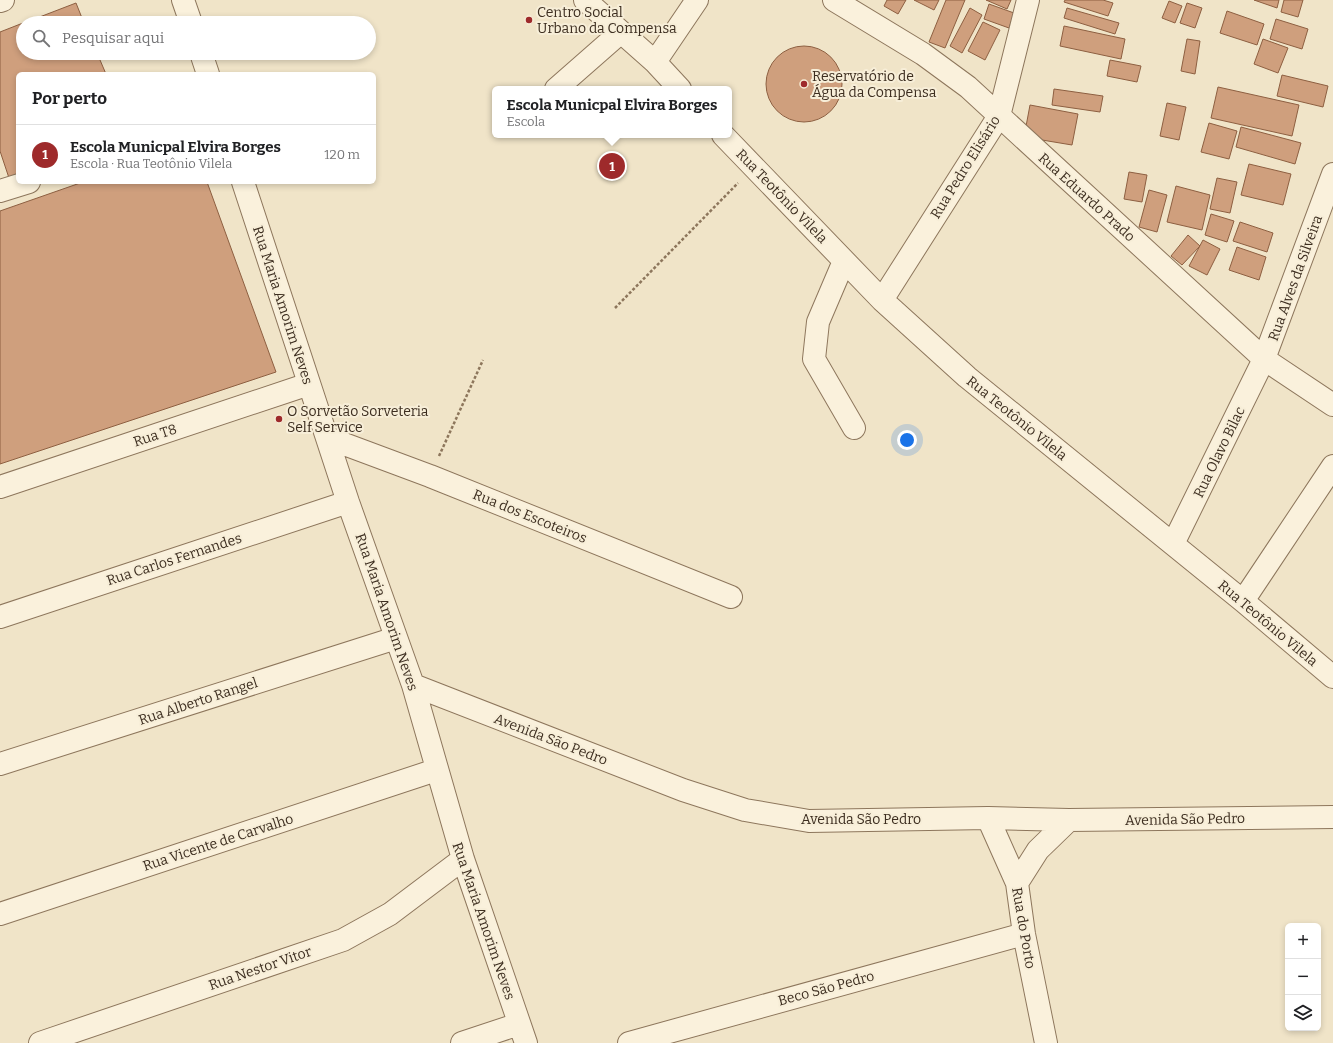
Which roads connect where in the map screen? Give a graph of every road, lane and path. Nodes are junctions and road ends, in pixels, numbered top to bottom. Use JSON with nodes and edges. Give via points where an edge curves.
{"nodes":[{"id":1,"x":3,"y":0,"type":"edge"},
{"id":2,"x":183,"y":0,"type":"edge"},
{"id":3,"x":585,"y":0,"type":"edge"},
{"id":4,"x":697,"y":0,"type":"edge"},
{"id":5,"x":834,"y":0,"type":"edge"},
{"id":6,"x":1028,"y":0,"type":"edge"},
{"id":7,"x":0,"y":1,"type":"edge"},
{"id":8,"x":189,"y":16,"type":"edge"},
{"id":9,"x":621,"y":32,"type":"junction"},
{"id":10,"x":203,"y":60,"type":"edge"},
{"id":11,"x":655,"y":62,"type":"junction"},
{"id":12,"x":207,"y":72,"type":"edge"},
{"id":13,"x":559,"y":86,"type":"edge"},
{"id":14,"x":677,"y":86,"type":"edge"},
{"id":15,"x":998,"y":116,"type":"junction"},
{"id":16,"x":726,"y":138,"type":"edge"},
{"id":17,"x":754,"y":167,"type":"junction"},
{"id":18,"x":1333,"y":174,"type":"edge"},
{"id":19,"x":23,"y":184,"type":"edge"},
{"id":20,"x":244,"y":184,"type":"edge"},
{"id":21,"x":0,"y":191,"type":"edge"},
{"id":22,"x":844,"y":261,"type":"junction"},
{"id":23,"x":882,"y":300,"type":"junction"},
{"id":24,"x":615,"y":308,"type":"dead end"},
{"id":25,"x":1264,"y":359,"type":"junction"},
{"id":26,"x":483,"y":360,"type":"dead end"},
{"id":27,"x":309,"y":384,"type":"junction"},
{"id":28,"x":1333,"y":405,"type":"edge"},
{"id":29,"x":854,"y":428,"type":"dead end"},
{"id":30,"x":328,"y":438,"type":"junction"},
{"id":31,"x":1333,"y":466,"type":"edge"},
{"id":32,"x":430,"y":476,"type":"junction"},
{"id":33,"x":0,"y":487,"type":"edge"},
{"id":34,"x":348,"y":502,"type":"junction"},
{"id":35,"x":1174,"y":544,"type":"junction"},
{"id":36,"x":731,"y":597,"type":"dead end"},
{"id":37,"x":1243,"y":601,"type":"junction"},
{"id":38,"x":0,"y":617,"type":"edge"},
{"id":39,"x":396,"y":638,"type":"junction"},
{"id":40,"x":1333,"y":677,"type":"edge"},
{"id":41,"x":413,"y":685,"type":"junction"},
{"id":42,"x":0,"y":764,"type":"edge"},
{"id":43,"x":436,"y":770,"type":"junction"},
{"id":44,"x":1333,"y":817,"type":"edge"},
{"id":45,"x":988,"y":818,"type":"junction"},
{"id":46,"x":1069,"y":820,"type":"junction"},
{"id":47,"x":463,"y":859,"type":"junction"},
{"id":48,"x":1017,"y":883,"type":"junction"},
{"id":49,"x":0,"y":914,"type":"edge"},
{"id":50,"x":1024,"y":934,"type":"junction"},
{"id":51,"x":522,"y":1033,"type":"edge"},
{"id":52,"x":40,"y":1043,"type":"edge"},
{"id":53,"x":462,"y":1043,"type":"edge"},
{"id":54,"x":629,"y":1043,"type":"edge"},
{"id":55,"x":1046,"y":1043,"type":"edge"}],
"edges":[{"from":1,"to":7,"type":"street"},
{"from":2,"to":8,"type":"street"},
{"from":3,"to":9,"type":"street"},
{"from":4,"to":11,"type":"street"},
{"from":5,"to":15,"type":"street","name":"Rua Eduardo Prado","via":[[923,54],[968,87]]},
{"from":6,"to":15,"type":"street","name":"Rua Pedro Elisário"},
{"from":9,"to":11,"type":"street"},
{"from":9,"to":13,"type":"street"},
{"from":10,"to":12,"type":"street"},
{"from":11,"to":14,"type":"street"},
{"from":15,"to":23,"type":"street","name":"Rua Pedro Elisário"},
{"from":15,"to":25,"type":"street","name":"Rua Eduardo Prado"},
{"from":16,"to":17,"type":"street","name":"Rua Teotônio Vilela"},
{"from":17,"to":22,"type":"street","name":"Rua Teotônio Vilela"},
{"from":17,"to":24,"type":"path"},
{"from":18,"to":25,"type":"street","name":"Rua Alves da Silveira"},
{"from":19,"to":21,"type":"street"},
{"from":20,"to":27,"type":"street","name":"Rua Maria Amorim Neves"},
{"from":22,"to":23,"type":"street","name":"Rua Teotônio Vilela"},
{"from":22,"to":29,"type":"street","via":[[818,322],[814,359]]},
{"from":23,"to":35,"type":"street","name":"Rua Teotônio Vilela","via":[[967,377]]},
{"from":25,"to":28,"type":"street","name":"Rua Eduardo Prado"},
{"from":25,"to":35,"type":"street","name":"Rua Olavo Bilac"},
{"from":26,"to":32,"type":"path"},
{"from":27,"to":30,"type":"street","name":"Rua Maria Amorim Neves"},
{"from":27,"to":33,"type":"street","name":"Rua T8"},
{"from":30,"to":32,"type":"street","name":"Rua dos Escoteiros"},
{"from":30,"to":34,"type":"street","name":"Rua Maria Amorim Neves"},
{"from":31,"to":37,"type":"street"},
{"from":32,"to":36,"type":"street","name":"Rua dos Escoteiros"},
{"from":34,"to":38,"type":"street","name":"Rua Carlos Fernandes"},
{"from":34,"to":39,"type":"street","name":"Rua Maria Amorim Neves"},
{"from":35,"to":37,"type":"street","name":"Rua Teotônio Vilela"},
{"from":37,"to":40,"type":"street","name":"Rua Teotônio Vilela"},
{"from":39,"to":41,"type":"street","name":"Rua Maria Amorim Neves"},
{"from":39,"to":42,"type":"street","name":"Rua Alberto Rangel"},
{"from":41,"to":43,"type":"street","name":"Rua Maria Amorim Neves"},
{"from":41,"to":45,"type":"street","name":"Avenida São Pedro","via":[[683,790],[745,810],[809,821]]},
{"from":43,"to":47,"type":"street","name":"Rua Maria Amorim Neves"},
{"from":43,"to":49,"type":"street","name":"Rua Vicente de Carvalho"},
{"from":44,"to":46,"type":"street","name":"Avenida São Pedro"},
{"from":45,"to":46,"type":"street","name":"Avenida São Pedro"},
{"from":45,"to":48,"type":"street","name":"Rua do Porto"},
{"from":46,"to":48,"type":"street","via":[[1038,850]]},
{"from":47,"to":51,"type":"street","name":"Rua Maria Amorim Neves"},
{"from":47,"to":52,"type":"street","name":"Rua Nestor Vitor","via":[[390,914],[344,940]]},
{"from":48,"to":50,"type":"street","name":"Rua do Porto"},
{"from":50,"to":54,"type":"street","name":"Beco São Pedro"},
{"from":50,"to":55,"type":"street","name":"Rua do Porto"},
{"from":51,"to":53,"type":"street"}]}
